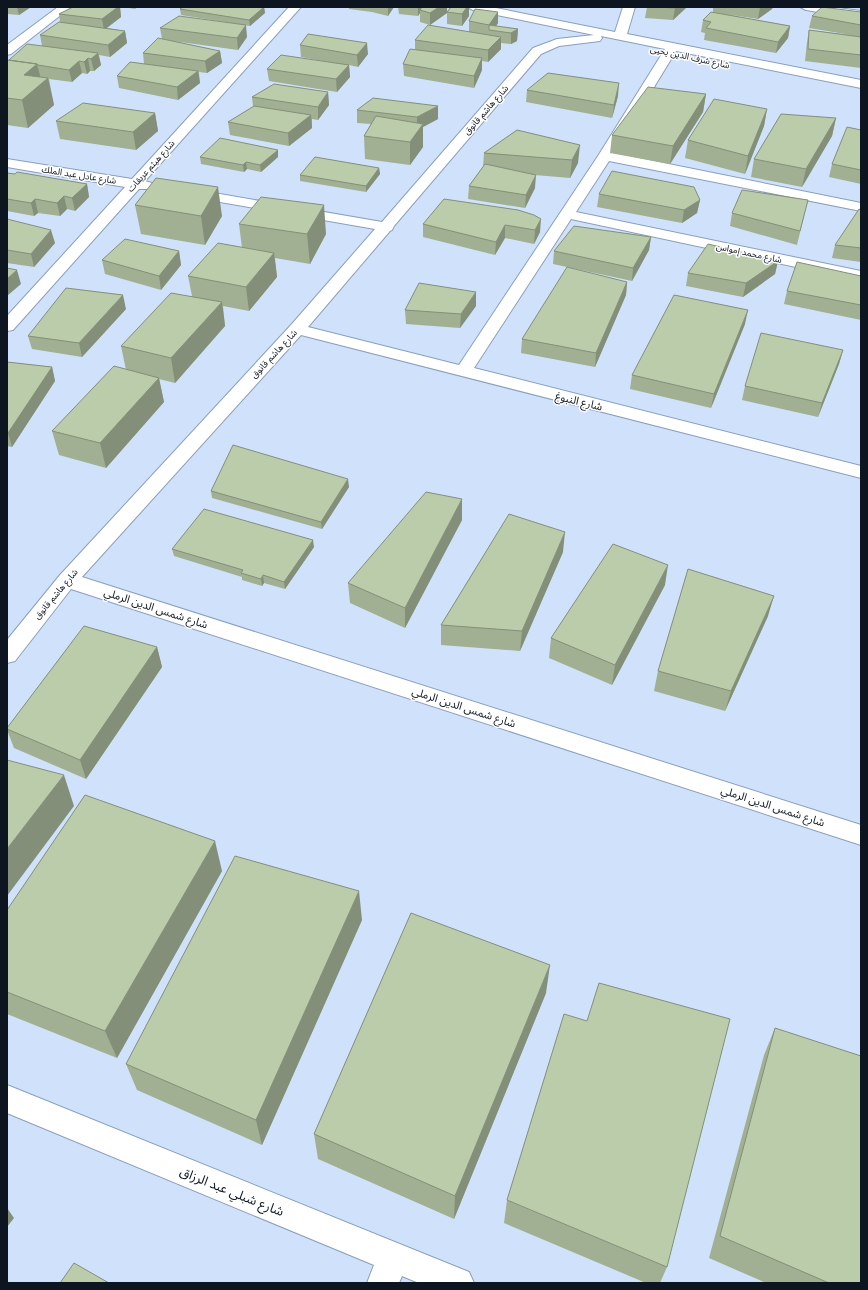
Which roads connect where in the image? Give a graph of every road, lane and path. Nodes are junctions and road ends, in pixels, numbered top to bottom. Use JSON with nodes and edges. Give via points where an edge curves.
{"nodes":[{"id":1,"x":65,"y":7,"type":"edge"},
{"id":2,"x":476,"y":7,"type":"edge"},
{"id":3,"x":629,"y":7,"type":"edge"},
{"id":4,"x":806,"y":7,"type":"edge"},
{"id":5,"x":294,"y":8,"type":"edge"},
{"id":6,"x":861,"y":15,"type":"edge"},
{"id":7,"x":521,"y":18,"type":"junction"},
{"id":8,"x":572,"y":26,"type":"junction"},
{"id":9,"x":555,"y":28,"type":"junction"},
{"id":10,"x":620,"y":36,"type":"junction"},
{"id":11,"x":596,"y":38,"type":"junction"},
{"id":12,"x":539,"y":39,"type":"junction"},
{"id":13,"x":671,"y":50,"type":"junction"},
{"id":14,"x":7,"y":51,"type":"edge"},
{"id":15,"x":861,"y":84,"type":"edge"},
{"id":16,"x":861,"y":91,"type":"edge"},
{"id":17,"x":605,"y":156,"type":"junction"},
{"id":18,"x":7,"y":163,"type":"edge"},
{"id":19,"x":135,"y":184,"type":"junction"},
{"id":20,"x":158,"y":187,"type":"edge"},
{"id":21,"x":174,"y":190,"type":"edge"},
{"id":22,"x":861,"y":207,"type":"edge"},
{"id":23,"x":566,"y":214,"type":"junction"},
{"id":24,"x":387,"y":227,"type":"junction"},
{"id":25,"x":861,"y":276,"type":"edge"},
{"id":26,"x":7,"y":326,"type":"edge"},
{"id":27,"x":297,"y":330,"type":"junction"},
{"id":28,"x":463,"y":371,"type":"junction"},
{"id":29,"x":861,"y":472,"type":"edge"},
{"id":30,"x":67,"y":580,"type":"junction"},
{"id":31,"x":7,"y":655,"type":"edge"},
{"id":32,"x":861,"y":835,"type":"edge"},
{"id":33,"x":7,"y":1099,"type":"edge"},
{"id":34,"x":388,"y":1270,"type":"edge"},
{"id":35,"x":458,"y":1283,"type":"edge"}],
"edges":[{"from":1,"to":14,"type":"street"},
{"from":2,"to":7,"type":"street","name":"شارع شرف الدين يحيى"},
{"from":3,"to":10,"type":"street"},
{"from":4,"to":6,"type":"street"},
{"from":5,"to":19,"type":"street","name":"شارع هيثم عريقات"},
{"from":7,"to":8,"type":"street","name":"شارع شرف الدين يحيى"},
{"from":7,"to":9,"type":"street","name":"شارع شرف الدين يحيى"},
{"from":7,"to":12,"type":"street","via":[[533,28]]},
{"from":8,"to":9,"type":"street"},
{"from":8,"to":10,"type":"street","name":"شارع شرف الدين يحيى"},
{"from":9,"to":11,"type":"street","name":"شارع شرف الدين يحيى"},
{"from":9,"to":12,"type":"street"},
{"from":10,"to":13,"type":"street","name":"شارع شرف الدين يحيى"},
{"from":11,"to":12,"type":"street"},
{"from":11,"to":13,"type":"street","name":"شارع شرف الدين يحيى"},
{"from":12,"to":24,"type":"street","name":"شارع هاشم قانوق"},
{"from":13,"to":15,"type":"street","name":"شارع شرف الدين يحيى"},
{"from":13,"to":16,"type":"street","name":"شارع شرف الدين يحيى"},
{"from":13,"to":17,"type":"street"},
{"from":17,"to":22,"type":"street"},
{"from":17,"to":23,"type":"street"},
{"from":18,"to":19,"type":"street","name":"شارع عادل عبد الملك"},
{"from":19,"to":20,"type":"street","name":"شارع عادل عبد الملك"},
{"from":19,"to":26,"type":"street","name":"شارع هيثم عريقات"},
{"from":21,"to":24,"type":"street","via":[[284,207]]},
{"from":23,"to":25,"type":"street","name":"شارع محمد إمواس"},
{"from":23,"to":28,"type":"street"},
{"from":24,"to":27,"type":"street","name":"شارع هاشم قانوق"},
{"from":27,"to":28,"type":"street","name":"شارع النبوغ"},
{"from":27,"to":30,"type":"street","name":"شارع هاشم قانوق"},
{"from":28,"to":29,"type":"street","name":"شارع النبوغ"},
{"from":30,"to":31,"type":"street","name":"شارع هاشم قانوق"},
{"from":30,"to":32,"type":"street","name":"شارع شمس الدين الرملي"},
{"from":33,"to":34,"type":"street","name":"شارع شبلي عبد الرزاق"},
{"from":34,"to":35,"type":"street","name":"شارع شبلي عبد الرزاق"}]}
